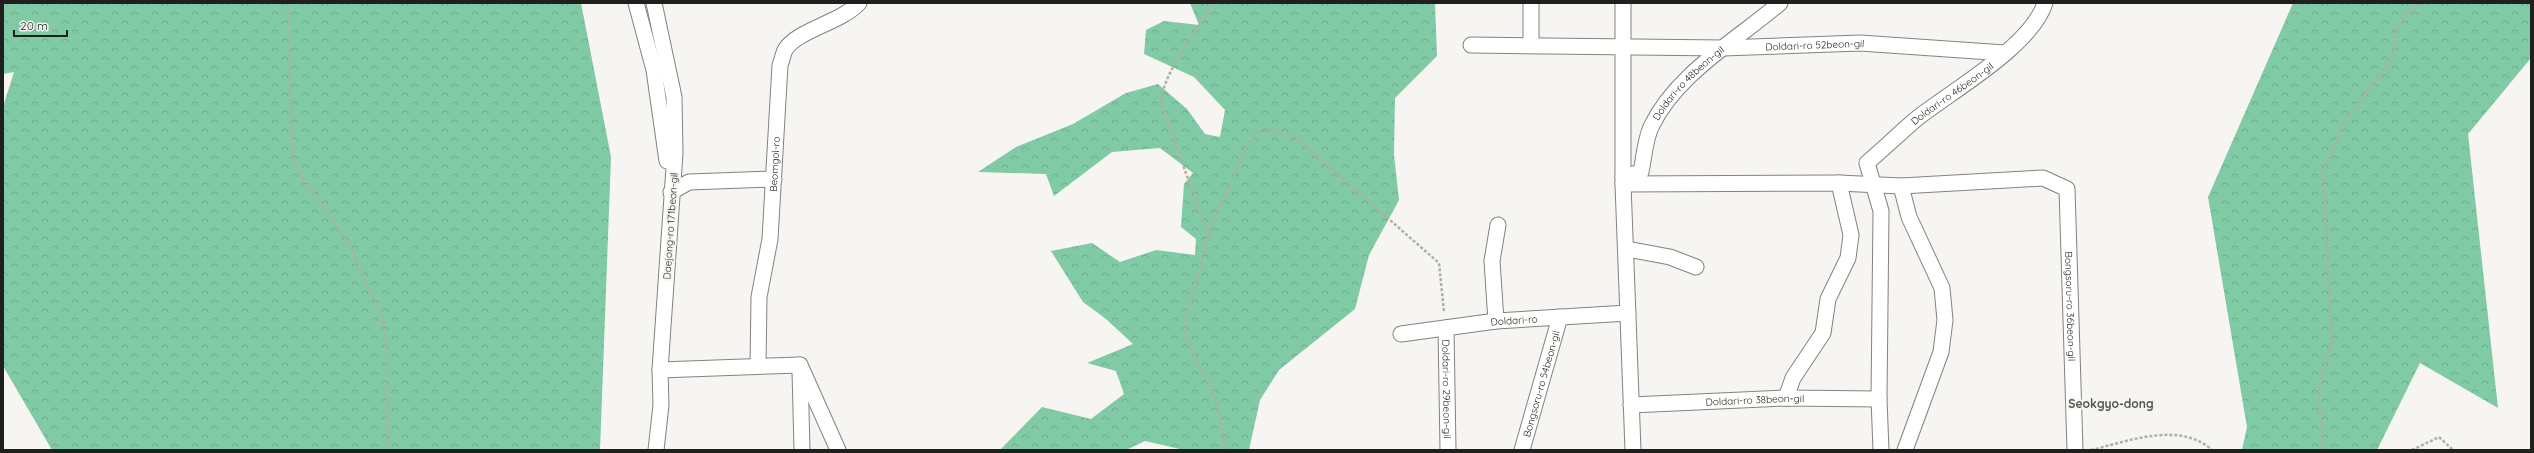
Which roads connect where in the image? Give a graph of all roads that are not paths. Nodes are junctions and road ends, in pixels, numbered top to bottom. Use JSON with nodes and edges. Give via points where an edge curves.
{"nodes":[{"id":1,"x":636,"y":3,"type":"edge"},
{"id":2,"x":654,"y":3,"type":"edge"},
{"id":3,"x":859,"y":3,"type":"edge"},
{"id":4,"x":1531,"y":3,"type":"edge"},
{"id":5,"x":1623,"y":3,"type":"edge"},
{"id":6,"x":1780,"y":3,"type":"edge"},
{"id":7,"x":2045,"y":3,"type":"edge"},
{"id":8,"x":1531,"y":44,"type":"junction"},
{"id":9,"x":1471,"y":45,"type":"dead end"},
{"id":10,"x":1624,"y":45,"type":"junction"},
{"id":11,"x":1723,"y":48,"type":"junction"},
{"id":12,"x":2005,"y":53,"type":"junction"},
{"id":13,"x":774,"y":179,"type":"junction"},
{"id":14,"x":1623,"y":181,"type":"junction"},
{"id":15,"x":1840,"y":182,"type":"junction"},
{"id":16,"x":1873,"y":184,"type":"junction"},
{"id":17,"x":1901,"y":186,"type":"junction"},
{"id":18,"x":671,"y":192,"type":"junction"},
{"id":19,"x":1498,"y":225,"type":"dead end"},
{"id":20,"x":1627,"y":249,"type":"junction"},
{"id":21,"x":1696,"y":267,"type":"dead end"},
{"id":22,"x":1628,"y":313,"type":"junction"},
{"id":23,"x":1560,"y":317,"type":"junction"},
{"id":24,"x":1496,"y":321,"type":"junction"},
{"id":25,"x":1446,"y":328,"type":"junction"},
{"id":26,"x":1401,"y":334,"type":"dead end"},
{"id":27,"x":800,"y":365,"type":"junction"},
{"id":28,"x":758,"y":366,"type":"junction"},
{"id":29,"x":660,"y":370,"type":"junction"},
{"id":30,"x":1786,"y":398,"type":"junction"},
{"id":31,"x":1879,"y":399,"type":"junction"},
{"id":32,"x":1631,"y":405,"type":"junction"},
{"id":33,"x":656,"y":450,"type":"edge"},
{"id":34,"x":802,"y":450,"type":"edge"},
{"id":35,"x":838,"y":450,"type":"edge"},
{"id":36,"x":1448,"y":450,"type":"edge"},
{"id":37,"x":1522,"y":450,"type":"edge"},
{"id":38,"x":1632,"y":450,"type":"edge"},
{"id":39,"x":1882,"y":450,"type":"edge"},
{"id":40,"x":1904,"y":450,"type":"edge"},
{"id":41,"x":2074,"y":450,"type":"edge"}],
"edges":[{"from":1,"to":18,"type":"street","via":[[654,70]]},
{"from":2,"to":18,"type":"street","name":"Daejong-ro 171beon-gil","via":[[674,97],[675,153]]},
{"from":3,"to":13,"type":"street","name":"Beomgol-ro","via":[[851,12],[796,40],[785,50],[780,65]]},
{"from":4,"to":8,"type":"street"},
{"from":5,"to":10,"type":"street"},
{"from":6,"to":11,"type":"street","name":"Doldari-ro 48beon-gil"},
{"from":7,"to":12,"type":"street","name":"Doldari-ro 46beon-gil","via":[[2027,33]]},
{"from":8,"to":9,"type":"street"},
{"from":8,"to":10,"type":"street"},
{"from":10,"to":11,"type":"street","name":"Doldari-ro 52beon-gil"},
{"from":10,"to":14,"type":"street"},
{"from":11,"to":12,"type":"street","name":"Doldari-ro 52beon-gil","via":[[1860,43]]},
{"from":11,"to":14,"type":"street","name":"Doldari-ro 48beon-gil","via":[[1693,72],[1664,106],[1651,128],[1641,172]]},
{"from":12,"to":16,"type":"street","name":"Doldari-ro 46beon-gil","via":[[1915,120],[1867,163]]},
{"from":13,"to":18,"type":"street","via":[[689,182]]},
{"from":13,"to":28,"type":"street","name":"Beomgol-ro","via":[[770,239],[759,297]]},
{"from":14,"to":15,"type":"street"},
{"from":14,"to":20,"type":"street"},
{"from":15,"to":16,"type":"street"},
{"from":15,"to":30,"type":"street","via":[[1852,235],[1848,258],[1828,299],[1823,332],[1793,378]]},
{"from":16,"to":17,"type":"street"},
{"from":16,"to":31,"type":"street","via":[[1881,211]]},
{"from":17,"to":40,"type":"street","via":[[1908,217],[1942,288],[1945,320],[1941,352]]},
{"from":17,"to":41,"type":"street","name":"Bongsoru-ro 36beon-gil","via":[[2043,178],[2067,189]]},
{"from":18,"to":29,"type":"street","name":"Daejong-ro 171beon-gil"},
{"from":19,"to":24,"type":"street","via":[[1492,261]]},
{"from":20,"to":21,"type":"street","via":[[1670,257]]},
{"from":20,"to":22,"type":"street"},
{"from":22,"to":23,"type":"street","name":"Doldari-ro"},
{"from":22,"to":32,"type":"street"},
{"from":23,"to":24,"type":"street","name":"Doldari-ro"},
{"from":23,"to":37,"type":"street","name":"Bongsoru-ro 54beon-gil"},
{"from":24,"to":25,"type":"street","name":"Doldari-ro"},
{"from":25,"to":26,"type":"street","name":"Doldari-ro"},
{"from":25,"to":36,"type":"street","name":"Doldari-ro 29beon-gil"},
{"from":27,"to":28,"type":"street"},
{"from":27,"to":34,"type":"street"},
{"from":27,"to":35,"type":"street"},
{"from":28,"to":29,"type":"street"},
{"from":29,"to":33,"type":"street","name":"Daejong-ro 171beon-gil","via":[[661,405]]},
{"from":30,"to":31,"type":"street","name":"Doldari-ro 38beon-gil"},
{"from":30,"to":32,"type":"street","name":"Doldari-ro 38beon-gil"},
{"from":31,"to":39,"type":"street"},
{"from":32,"to":38,"type":"street"}]}
